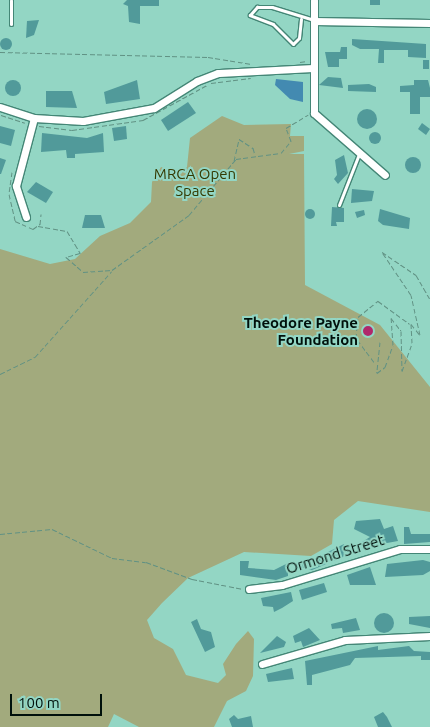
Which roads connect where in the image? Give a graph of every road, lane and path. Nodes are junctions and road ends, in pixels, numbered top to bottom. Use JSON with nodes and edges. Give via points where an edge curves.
{"nodes":[{"id":1,"x":11,"y":0,"type":"edge"},
{"id":2,"x":314,"y":0,"type":"edge"},
{"id":3,"x":301,"y":19,"type":"junction"},
{"id":4,"x":314,"y":20,"type":"junction"},
{"id":5,"x":430,"y":23,"type":"edge"},
{"id":6,"x":12,"y":24,"type":"dead end"},
{"id":7,"x":0,"y":52,"type":"edge"},
{"id":8,"x":307,"y":61,"type":"dead end"},
{"id":9,"x":294,"y":62,"type":"dead end"},
{"id":10,"x":260,"y":64,"type":"dead end"},
{"id":11,"x":314,"y":68,"type":"junction"},
{"id":12,"x":0,"y":106,"type":"edge"},
{"id":13,"x":311,"y":112,"type":"junction"},
{"id":14,"x":34,"y":118,"type":"junction"},
{"id":15,"x":359,"y":153,"type":"junction"},
{"id":16,"x":255,"y":156,"type":"junction"},
{"id":17,"x":234,"y":162,"type":"junction"},
{"id":18,"x":385,"y":176,"type":"dead end"},
{"id":19,"x":339,"y":205,"type":"dead end"},
{"id":20,"x":26,"y":217,"type":"dead end"},
{"id":21,"x":38,"y":226,"type":"dead end"},
{"id":22,"x":112,"y":270,"type":"junction"},
{"id":23,"x":430,"y":299,"type":"edge"},
{"id":24,"x":411,"y":324,"type":"junction"},
{"id":25,"x":380,"y":342,"type":"dead end"},
{"id":26,"x":374,"y":362,"type":"junction"},
{"id":27,"x":0,"y":374,"type":"edge"},
{"id":28,"x":0,"y":534,"type":"edge"},
{"id":29,"x":430,"y":549,"type":"edge"},
{"id":30,"x":249,"y":589,"type":"joint"},
{"id":31,"x":430,"y":636,"type":"edge"},
{"id":32,"x":262,"y":664,"type":"dead end"}],
"edges":[{"from":1,"to":6,"type":"lane"},
{"from":2,"to":4,"type":"street"},
{"from":3,"to":3,"type":"lane","via":[[272,7],[257,7],[250,15],[273,24],[293,44],[299,38]]},
{"from":3,"to":4,"type":"lane"},
{"from":4,"to":5,"type":"street"},
{"from":4,"to":11,"type":"street"},
{"from":7,"to":10,"type":"path","via":[[208,57]]},
{"from":8,"to":9,"type":"path"},
{"from":11,"to":13,"type":"street"},
{"from":11,"to":14,"type":"street","via":[[218,73],[196,81],[157,107],[136,113],[83,121]]},
{"from":12,"to":14,"type":"street"},
{"from":13,"to":15,"type":"street"},
{"from":13,"to":16,"type":"path","via":[[306,120],[286,128],[291,141],[281,153]]},
{"from":14,"to":20,"type":"street","via":[[16,186]]},
{"from":15,"to":18,"type":"street"},
{"from":15,"to":19,"type":"lane"},
{"from":16,"to":17,"type":"path"},
{"from":16,"to":17,"type":"path","via":[[253,148],[239,139]]},
{"from":17,"to":22,"type":"path","via":[[189,215]]},
{"from":21,"to":22,"type":"path","via":[[67,231],[80,253],[66,257],[82,272]]},
{"from":22,"to":27,"type":"path","via":[[104,283],[35,357]]},
{"from":23,"to":24,"type":"path","via":[[416,275],[382,252],[410,295],[420,336]]},
{"from":24,"to":26,"type":"path","via":[[378,301],[358,317],[356,338]]},
{"from":24,"to":26,"type":"path","via":[[412,343],[402,371],[401,331],[391,318],[394,336],[390,357],[377,372]]},
{"from":25,"to":26,"type":"path"},
{"from":28,"to":30,"type":"path","via":[[52,529],[112,558],[146,562],[216,586]]},
{"from":29,"to":30,"type":"street","name":"Ormond Street","via":[[400,549],[282,585]]},
{"from":31,"to":32,"type":"street","via":[[345,640]]}]}
